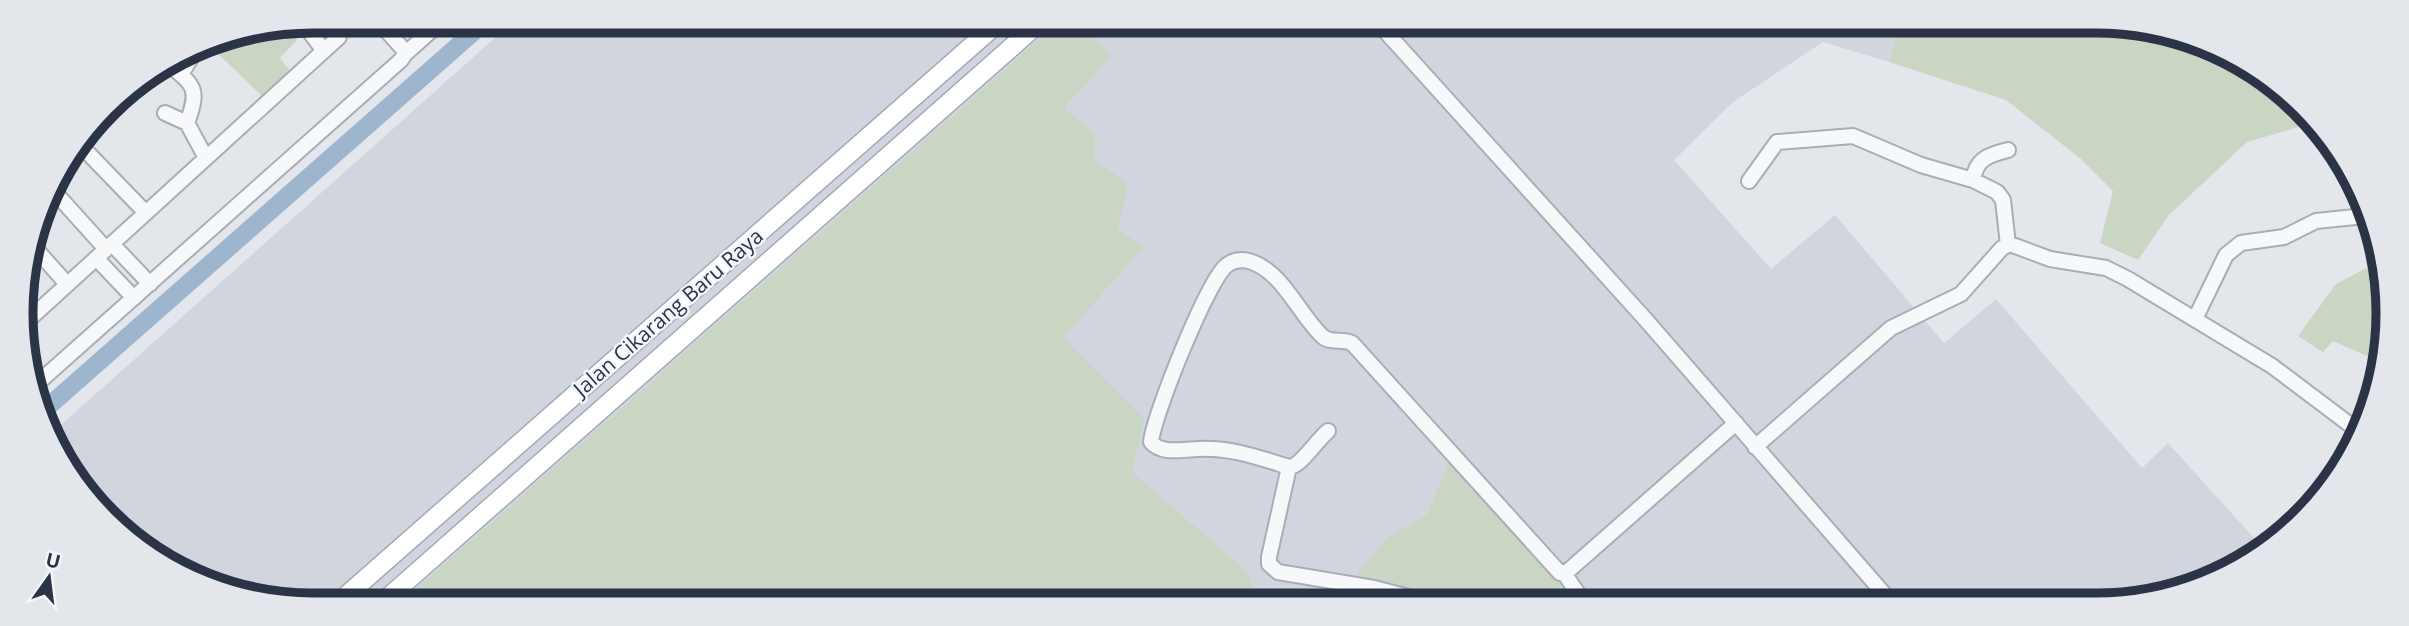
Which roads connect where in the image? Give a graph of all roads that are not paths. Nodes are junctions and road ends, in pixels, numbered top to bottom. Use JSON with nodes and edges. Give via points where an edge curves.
{"nodes":[{"id":1,"x":311,"y":33,"type":"edge"},
{"id":2,"x":388,"y":33,"type":"edge"},
{"id":3,"x":429,"y":33,"type":"edge"},
{"id":4,"x":986,"y":33,"type":"edge"},
{"id":5,"x":1028,"y":33,"type":"edge"},
{"id":6,"x":1386,"y":33,"type":"edge"},
{"id":7,"x":339,"y":37,"type":"dead end"},
{"id":8,"x":324,"y":51,"type":"junction"},
{"id":9,"x":405,"y":54,"type":"junction"},
{"id":10,"x":188,"y":62,"type":"edge"},
{"id":11,"x":175,"y":70,"type":"edge"},
{"id":12,"x":181,"y":74,"type":"junction"},
{"id":13,"x":165,"y":113,"type":"dead end"},
{"id":14,"x":187,"y":123,"type":"junction"},
{"id":15,"x":2008,"y":150,"type":"dead end"},
{"id":16,"x":89,"y":154,"type":"dead end"},
{"id":17,"x":206,"y":158,"type":"junction"},
{"id":18,"x":1973,"y":180,"type":"junction"},
{"id":19,"x":1749,"y":181,"type":"dead end"},
{"id":20,"x":59,"y":197,"type":"edge"},
{"id":21,"x":145,"y":213,"type":"junction"},
{"id":22,"x":2358,"y":217,"type":"edge"},
{"id":23,"x":2008,"y":245,"type":"junction"},
{"id":24,"x":104,"y":250,"type":"junction"},
{"id":25,"x":40,"y":254,"type":"edge"},
{"id":26,"x":67,"y":284,"type":"junction"},
{"id":27,"x":150,"y":284,"type":"junction"},
{"id":28,"x":134,"y":298,"type":"junction"},
{"id":29,"x":33,"y":315,"type":"edge"},
{"id":30,"x":2195,"y":319,"type":"junction"},
{"id":31,"x":42,"y":380,"type":"edge"},
{"id":32,"x":576,"y":393,"type":"junction"},
{"id":33,"x":596,"y":413,"type":"junction"},
{"id":34,"x":1736,"y":423,"type":"junction"},
{"id":35,"x":2352,"y":426,"type":"edge"},
{"id":36,"x":1328,"y":431,"type":"dead end"},
{"id":37,"x":1755,"y":447,"type":"junction"},
{"id":38,"x":1289,"y":467,"type":"junction"},
{"id":39,"x":1564,"y":573,"type":"junction"},
{"id":40,"x":350,"y":593,"type":"edge"},
{"id":41,"x":394,"y":593,"type":"edge"},
{"id":42,"x":1385,"y":593,"type":"edge"},
{"id":43,"x":1579,"y":593,"type":"edge"},
{"id":44,"x":1883,"y":593,"type":"edge"}],
"edges":[{"from":1,"to":8,"type":"street"},
{"from":2,"to":9,"type":"street"},
{"from":3,"to":9,"type":"street"},
{"from":4,"to":32,"type":"main road","name":"Jalan Cikarang Baru Raya"},
{"from":5,"to":33,"type":"main road","name":"Jalan Cikarang Baru Raya"},
{"from":6,"to":34,"type":"street"},
{"from":7,"to":8,"type":"street"},
{"from":8,"to":17,"type":"street"},
{"from":9,"to":27,"type":"street"},
{"from":10,"to":12,"type":"street"},
{"from":11,"to":12,"type":"street"},
{"from":12,"to":14,"type":"street","via":[[195,93]]},
{"from":13,"to":14,"type":"street"},
{"from":14,"to":17,"type":"street"},
{"from":15,"to":18,"type":"street","via":[[1975,164]]},
{"from":16,"to":21,"type":"street"},
{"from":17,"to":21,"type":"street"},
{"from":18,"to":19,"type":"street","via":[[1843,135],[1777,142]]},
{"from":18,"to":23,"type":"street","via":[[2003,200]]},
{"from":20,"to":24,"type":"street"},
{"from":21,"to":24,"type":"street"},
{"from":22,"to":30,"type":"street","via":[[2316,221],[2284,237],[2241,243],[2226,255]]},
{"from":23,"to":30,"type":"street","via":[[2050,259],[2106,268]]},
{"from":23,"to":37,"type":"street","via":[[1962,294],[1891,328]]},
{"from":24,"to":26,"type":"street"},
{"from":24,"to":27,"type":"street"},
{"from":24,"to":28,"type":"street"},
{"from":25,"to":26,"type":"street"},
{"from":26,"to":29,"type":"street"},
{"from":27,"to":28,"type":"street"},
{"from":28,"to":31,"type":"street"},
{"from":30,"to":35,"type":"street","via":[[2272,366]]},
{"from":32,"to":33,"type":"main road"},
{"from":32,"to":40,"type":"main road","name":"Jalan Cikarang Baru Raya"},
{"from":33,"to":41,"type":"main road","name":"Jalan Cikarang Baru Raya"},
{"from":34,"to":37,"type":"street"},
{"from":34,"to":39,"type":"street"},
{"from":36,"to":38,"type":"street","via":[[1301,463]]},
{"from":37,"to":44,"type":"street"},
{"from":38,"to":39,"type":"street","via":[[1263,457],[1200,448],[1159,449],[1151,442],[1188,338],[1215,279],[1236,260],[1266,269],[1325,339],[1352,343],[1557,571]]},
{"from":38,"to":42,"type":"street","via":[[1269,557],[1273,569]]},
{"from":39,"to":43,"type":"street"}]}
